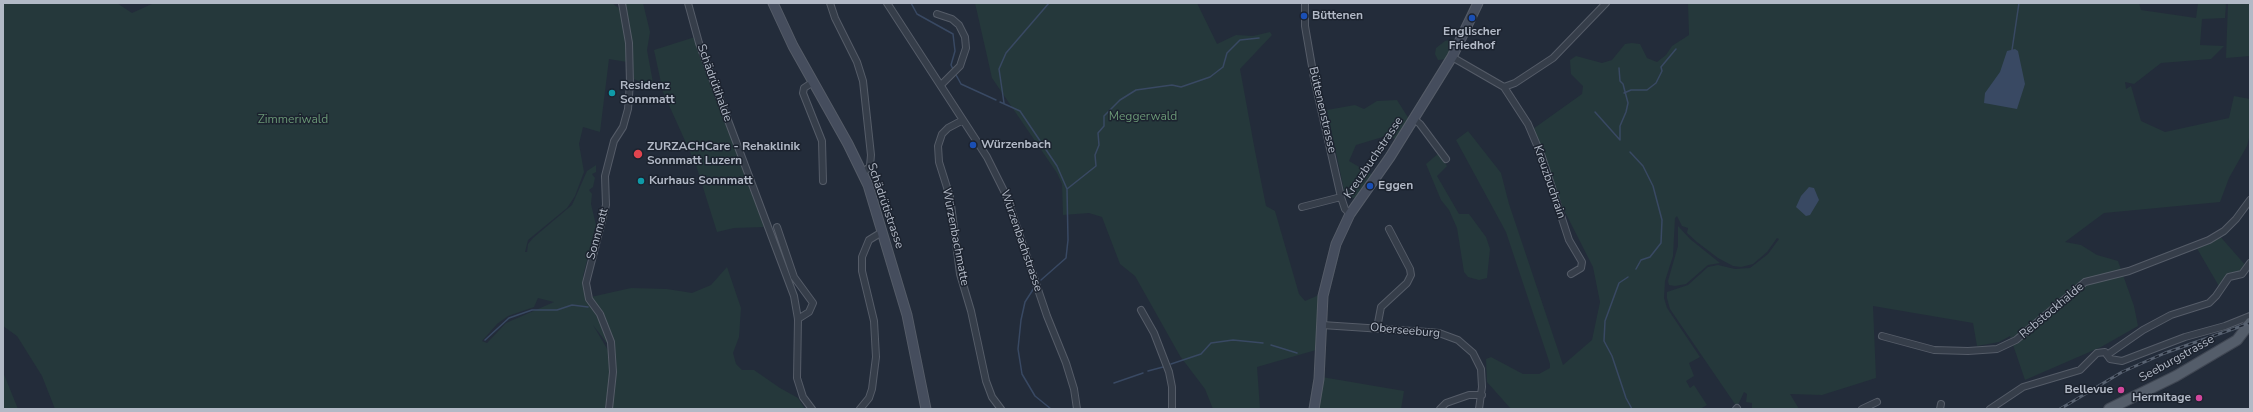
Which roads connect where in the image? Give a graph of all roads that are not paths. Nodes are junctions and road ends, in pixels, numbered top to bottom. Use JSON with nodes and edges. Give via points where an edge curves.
{"nodes":[{"id":1,"x":622,"y":3,"type":"edge"},
{"id":2,"x":688,"y":3,"type":"edge"},
{"id":3,"x":773,"y":3,"type":"edge"},
{"id":4,"x":830,"y":3,"type":"edge"},
{"id":5,"x":886,"y":3,"type":"edge"},
{"id":6,"x":1305,"y":3,"type":"edge"},
{"id":7,"x":1478,"y":3,"type":"edge"},
{"id":8,"x":1606,"y":3,"type":"edge"},
{"id":9,"x":937,"y":14,"type":"dead end"},
{"id":10,"x":1452,"y":57,"type":"junction"},
{"id":11,"x":813,"y":82,"type":"junction"},
{"id":12,"x":940,"y":85,"type":"junction"},
{"id":13,"x":1504,"y":87,"type":"junction"},
{"id":14,"x":1414,"y":119,"type":"junction"},
{"id":15,"x":963,"y":120,"type":"junction"},
{"id":16,"x":1446,"y":159,"type":"dead end"},
{"id":17,"x":863,"y":173,"type":"junction"},
{"id":18,"x":823,"y":181,"type":"dead end"},
{"id":19,"x":1341,"y":197,"type":"junction"},
{"id":20,"x":2250,"y":200,"type":"edge"},
{"id":21,"x":1302,"y":207,"type":"dead end"},
{"id":22,"x":1350,"y":214,"type":"junction"},
{"id":23,"x":777,"y":227,"type":"dead end"},
{"id":24,"x":1389,"y":229,"type":"dead end"},
{"id":25,"x":882,"y":232,"type":"junction"},
{"id":26,"x":2250,"y":263,"type":"edge"},
{"id":27,"x":1571,"y":274,"type":"dead end"},
{"id":28,"x":1141,"y":310,"type":"dead end"},
{"id":29,"x":2250,"y":316,"type":"edge"},
{"id":30,"x":798,"y":319,"type":"junction"},
{"id":31,"x":2250,"y":323,"type":"edge"},
{"id":32,"x":1322,"y":325,"type":"junction"},
{"id":33,"x":1377,"y":328,"type":"junction"},
{"id":34,"x":1882,"y":336,"type":"dead end"},
{"id":35,"x":2107,"y":355,"type":"junction"},
{"id":36,"x":1482,"y":395,"type":"junction"},
{"id":37,"x":1877,"y":402,"type":"dead end"},
{"id":38,"x":609,"y":409,"type":"edge"},
{"id":39,"x":812,"y":409,"type":"edge"},
{"id":40,"x":860,"y":409,"type":"edge"},
{"id":41,"x":926,"y":409,"type":"edge"},
{"id":42,"x":1001,"y":409,"type":"edge"},
{"id":43,"x":1076,"y":409,"type":"edge"},
{"id":44,"x":1172,"y":409,"type":"edge"},
{"id":45,"x":1314,"y":409,"type":"edge"},
{"id":46,"x":1440,"y":409,"type":"edge"},
{"id":47,"x":1479,"y":409,"type":"edge"},
{"id":48,"x":1862,"y":409,"type":"edge"},
{"id":49,"x":1990,"y":409,"type":"edge"},
{"id":50,"x":2109,"y":409,"type":"edge"}],
"edges":[{"from":1,"to":38,"type":"street","name":"Sonnmatt","via":[[629,43],[628,109],[623,127],[614,141],[605,176],[606,206],[587,276],[589,299],[600,314],[611,342],[613,372]]},
{"from":2,"to":30,"type":"street","name":"Schädrütihalde","via":[[699,43],[788,280]]},
{"from":3,"to":11,"type":"street","name":"Schädrütistrasse"},
{"from":4,"to":17,"type":"street","via":[[863,81],[872,155],[870,166]]},
{"from":5,"to":12,"type":"street","name":"Würzenbachstrasse"},
{"from":6,"to":19,"type":"street","name":"Büttenenstrasse","via":[[1306,40]]},
{"from":7,"to":10,"type":"street","name":"Kreuzbuchstrasse"},
{"from":8,"to":13,"type":"street","via":[[1553,58],[1515,83]]},
{"from":9,"to":12,"type":"street","via":[[952,19],[959,25],[965,37],[966,48],[960,66]]},
{"from":10,"to":13,"type":"street"},
{"from":10,"to":14,"type":"street","name":"Kreuzbuchstrasse"},
{"from":11,"to":17,"type":"street","name":"Schädrütistrasse"},
{"from":11,"to":18,"type":"street","via":[[805,87],[803,93],[822,141]]},
{"from":12,"to":15,"type":"street","name":"Würzenbachstrasse"},
{"from":13,"to":27,"type":"street","name":"Kreuzbuchrain","via":[[1528,124],[1570,240],[1582,262],[1581,268]]},
{"from":14,"to":16,"type":"street"},
{"from":14,"to":22,"type":"street","name":"Kreuzbuchstrasse"},
{"from":15,"to":42,"type":"street","name":"Würzenbachmatte","via":[[942,134],[938,146],[939,162],[950,197],[959,268],[986,381],[992,397]]},
{"from":15,"to":43,"type":"street","name":"Würzenbachstrasse","via":[[987,157],[1006,195],[1047,316],[1066,363],[1074,388]]},
{"from":17,"to":25,"type":"street","name":"Schädrütistrasse"},
{"from":19,"to":21,"type":"street","name":"Kreuzbuchstrasse"},
{"from":19,"to":22,"type":"street","name":"Büttenenstrasse","via":[[1345,209]]},
{"from":20,"to":34,"type":"street","name":"Rebstockhalde","via":[[2236,219],[2214,237],[2129,271],[2085,282],[2016,340],[1997,348],[1968,351],[1934,350]]},
{"from":22,"to":32,"type":"street","name":"Kreuzbuchstrasse","via":[[1331,259],[1323,296]]},
{"from":23,"to":30,"type":"street","via":[[794,277],[813,302],[809,312]]},
{"from":24,"to":33,"type":"street","via":[[1410,269],[1410,275],[1407,283],[1381,307]]},
{"from":25,"to":40,"type":"street","via":[[870,239],[862,257],[862,271],[874,321],[876,357],[872,389],[869,398]]},
{"from":25,"to":41,"type":"street","name":"Schädrütistrasse","via":[[907,315]]},
{"from":26,"to":35,"type":"street","via":[[2242,274],[2229,277],[2209,303],[2171,315],[2142,330]]},
{"from":28,"to":44,"type":"street","via":[[1154,333],[1169,372]]},
{"from":29,"to":35,"type":"street","via":[[2122,361],[2116,361]]},
{"from":30,"to":39,"type":"street","name":"Schädrütihalde","via":[[797,378],[803,397]]},
{"from":31,"to":50,"type":"main road","name":"Seeburgstrasse","via":[[2237,340],[2172,378]]},
{"from":32,"to":33,"type":"street","name":"Oberseeburg"},
{"from":32,"to":45,"type":"street","name":"Kreuzbuchstrasse","via":[[1319,379]]},
{"from":33,"to":36,"type":"street","name":"Oberseeburg","via":[[1439,333],[1458,340],[1470,349],[1479,364]]},
{"from":35,"to":49,"type":"street","via":[[2105,352],[2097,353],[2080,370],[2023,387]]},
{"from":36,"to":46,"type":"street","via":[[1469,395],[1446,403]]},
{"from":36,"to":47,"type":"street","name":"Oberseeburg"},
{"from":37,"to":48,"type":"street"}]}
